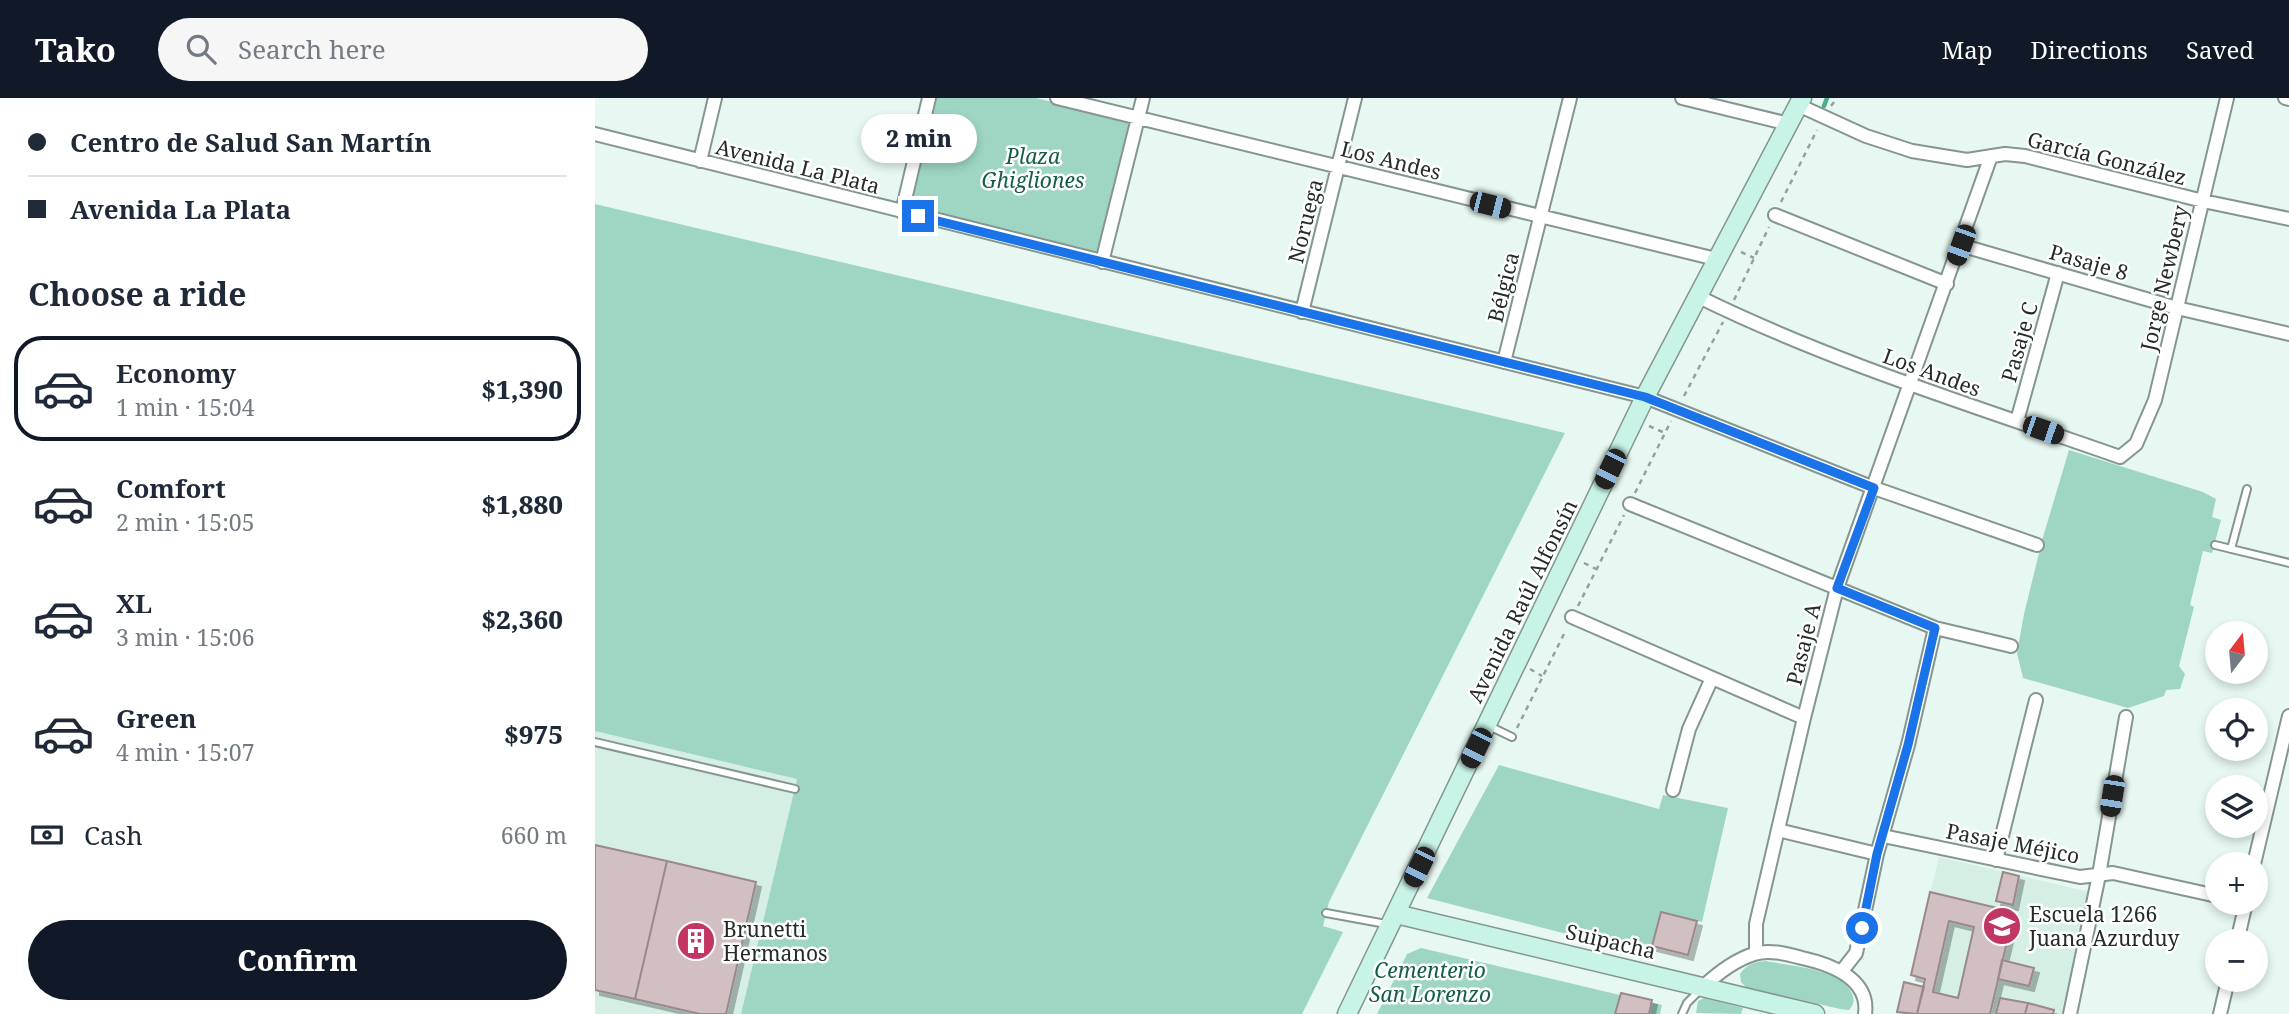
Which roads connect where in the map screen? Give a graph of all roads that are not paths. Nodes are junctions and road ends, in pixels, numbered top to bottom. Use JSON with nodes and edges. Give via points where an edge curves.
{"nodes":[{"id":1,"x":715,"y":98,"type":"edge"},
{"id":2,"x":929,"y":98,"type":"edge"},
{"id":3,"x":1057,"y":98,"type":"edge"},
{"id":4,"x":1143,"y":98,"type":"edge"},
{"id":5,"x":1355,"y":98,"type":"edge"},
{"id":6,"x":1570,"y":98,"type":"edge"},
{"id":7,"x":1682,"y":98,"type":"edge"},
{"id":8,"x":2227,"y":98,"type":"edge"},
{"id":9,"x":1800,"y":102,"type":"edge"},
{"id":10,"x":1138,"y":118,"type":"junction"},
{"id":11,"x":1789,"y":124,"type":"junction"},
{"id":12,"x":595,"y":134,"type":"edge"},
{"id":13,"x":1991,"y":156,"type":"junction"},
{"id":14,"x":700,"y":161,"type":"junction"},
{"id":15,"x":1338,"y":167,"type":"junction"},
{"id":16,"x":2203,"y":201,"type":"junction"},
{"id":17,"x":902,"y":212,"type":"junction"},
{"id":18,"x":1775,"y":215,"type":"dead end"},
{"id":19,"x":1541,"y":217,"type":"junction"},
{"id":20,"x":2289,"y":219,"type":"edge"},
{"id":21,"x":1961,"y":245,"type":"junction"},
{"id":22,"x":1716,"y":260,"type":"junction"},
{"id":23,"x":1102,"y":262,"type":"junction"},
{"id":24,"x":2058,"y":273,"type":"junction"},
{"id":25,"x":1947,"y":284,"type":"junction"},
{"id":26,"x":1697,"y":296,"type":"junction"},
{"id":27,"x":2177,"y":308,"type":"junction"},
{"id":28,"x":1302,"y":312,"type":"junction"},
{"id":29,"x":2289,"y":334,"type":"edge"},
{"id":30,"x":1504,"y":362,"type":"junction"},
{"id":31,"x":1910,"y":386,"type":"junction"},
{"id":32,"x":1645,"y":397,"type":"junction"},
{"id":33,"x":2017,"y":421,"type":"junction"},
{"id":34,"x":2120,"y":457,"type":"joint"},
{"id":35,"x":1874,"y":488,"type":"junction"},
{"id":36,"x":2247,"y":489,"type":"dead end"},
{"id":37,"x":1630,"y":503,"type":"dead end"},
{"id":38,"x":2037,"y":545,"type":"dead end"},
{"id":39,"x":2215,"y":545,"type":"dead end"},
{"id":40,"x":2231,"y":549,"type":"junction"},
{"id":41,"x":2289,"y":563,"type":"edge"},
{"id":42,"x":1837,"y":588,"type":"junction"},
{"id":43,"x":1572,"y":617,"type":"dead end"},
{"id":44,"x":1935,"y":628,"type":"junction"},
{"id":45,"x":2011,"y":646,"type":"dead end"},
{"id":46,"x":1711,"y":678,"type":"junction"},
{"id":47,"x":2036,"y":699,"type":"dead end"},
{"id":48,"x":2289,"y":716,"type":"edge"},
{"id":49,"x":2126,"y":717,"type":"dead end"},
{"id":50,"x":1804,"y":718,"type":"junction"},
{"id":51,"x":1487,"y":725,"type":"junction"},
{"id":52,"x":1512,"y":737,"type":"dead end"},
{"id":53,"x":595,"y":742,"type":"edge"},
{"id":54,"x":795,"y":789,"type":"dead end"},
{"id":55,"x":1673,"y":790,"type":"dead end"},
{"id":56,"x":1778,"y":830,"type":"junction"},
{"id":57,"x":1883,"y":836,"type":"junction"},
{"id":58,"x":2258,"y":852,"type":"edge"},
{"id":59,"x":1877,"y":854,"type":"junction"},
{"id":60,"x":1996,"y":860,"type":"junction"},
{"id":61,"x":2099,"y":875,"type":"junction"},
{"id":62,"x":2205,"y":893,"type":"edge"},
{"id":63,"x":1326,"y":913,"type":"dead end"},
{"id":64,"x":1393,"y":920,"type":"junction"},
{"id":65,"x":1756,"y":953,"type":"junction"},
{"id":66,"x":1842,"y":971,"type":"junction"},
{"id":67,"x":1704,"y":986,"type":"junction"},
{"id":68,"x":2225,"y":992,"type":"edge"},
{"id":69,"x":1347,"y":1014,"type":"edge"},
{"id":70,"x":1682,"y":1014,"type":"edge"},
{"id":71,"x":1815,"y":1014,"type":"edge"},
{"id":72,"x":1865,"y":1014,"type":"edge"},
{"id":73,"x":2070,"y":1014,"type":"edge"},
{"id":74,"x":2220,"y":1014,"type":"edge"}],
"edges":[{"from":1,"to":14,"type":"street"},
{"from":2,"to":17,"type":"street"},
{"from":3,"to":10,"type":"street","name":"Los Andes"},
{"from":4,"to":10,"type":"street"},
{"from":5,"to":15,"type":"street","name":"Noruega"},
{"from":6,"to":19,"type":"street","name":"Bélgica"},
{"from":7,"to":11,"type":"street"},
{"from":8,"to":16,"type":"street","name":"Jorge Newbery"},
{"from":9,"to":11,"type":"main road","name":"Avenida Raúl Alfonsín"},
{"from":9,"to":13,"type":"street","name":"García González","via":[[1866,136],[1912,151],[1967,160]]},
{"from":10,"to":15,"type":"street","name":"Los Andes"},
{"from":10,"to":23,"type":"street"},
{"from":11,"to":22,"type":"main road","name":"Avenida Raúl Alfonsín"},
{"from":12,"to":14,"type":"street","name":"Avenida La Plata"},
{"from":13,"to":16,"type":"street","name":"García González","via":[[2025,156]]},
{"from":13,"to":21,"type":"street","name":"Pasaje A"},
{"from":14,"to":17,"type":"street","name":"Avenida La Plata"},
{"from":15,"to":19,"type":"street","name":"Los Andes"},
{"from":15,"to":28,"type":"street","name":"Noruega"},
{"from":16,"to":20,"type":"street","name":"García González"},
{"from":16,"to":27,"type":"street","name":"Jorge Newbery"},
{"from":17,"to":23,"type":"street","name":"Avenida La Plata"},
{"from":18,"to":25,"type":"street"},
{"from":19,"to":22,"type":"street","name":"Los Andes"},
{"from":19,"to":30,"type":"street","name":"Bélgica"},
{"from":21,"to":24,"type":"street","name":"Pasaje 8"},
{"from":21,"to":25,"type":"street","name":"Pasaje A"},
{"from":22,"to":26,"type":"main road","name":"Avenida Raúl Alfonsín"},
{"from":23,"to":28,"type":"street","name":"Avenida La Plata"},
{"from":24,"to":27,"type":"street","name":"Pasaje 8"},
{"from":24,"to":33,"type":"street","name":"Pasaje C"},
{"from":25,"to":31,"type":"street","name":"Pasaje A"},
{"from":26,"to":31,"type":"street","name":"Los Andes"},
{"from":26,"to":32,"type":"main road","name":"Avenida Raúl Alfonsín"},
{"from":27,"to":29,"type":"street","name":"Pasaje 8"},
{"from":27,"to":34,"type":"street","name":"Jorge Newbery","via":[[2155,400],[2136,444]]},
{"from":28,"to":30,"type":"street","name":"Avenida La Plata"},
{"from":30,"to":32,"type":"street","name":"Avenida La Plata"},
{"from":31,"to":33,"type":"street","name":"Los Andes"},
{"from":31,"to":35,"type":"street","name":"Pasaje A"},
{"from":32,"to":35,"type":"street","name":"Avenida La Plata"},
{"from":32,"to":51,"type":"main road","name":"Avenida Raúl Alfonsín"},
{"from":33,"to":34,"type":"street","name":"Los Andes"},
{"from":35,"to":38,"type":"street","name":"Avenida La Plata"},
{"from":35,"to":42,"type":"street","name":"Pasaje A"},
{"from":36,"to":40,"type":"lane"},
{"from":37,"to":42,"type":"street"},
{"from":39,"to":40,"type":"lane"},
{"from":40,"to":41,"type":"lane"},
{"from":42,"to":44,"type":"street"},
{"from":42,"to":50,"type":"street","name":"Pasaje A"},
{"from":43,"to":46,"type":"street"},
{"from":44,"to":45,"type":"street"},
{"from":44,"to":57,"type":"street"},
{"from":46,"to":50,"type":"street"},
{"from":46,"to":55,"type":"street","via":[[1689,729]]},
{"from":47,"to":60,"type":"street"},
{"from":48,"to":58,"type":"street"},
{"from":49,"to":61,"type":"street"},
{"from":50,"to":56,"type":"street","name":"Pasaje A"},
{"from":51,"to":52,"type":"lane"},
{"from":51,"to":64,"type":"main road","name":"Avenida Raúl Alfonsín"},
{"from":53,"to":54,"type":"lane"},
{"from":56,"to":59,"type":"street"},
{"from":56,"to":65,"type":"street","name":"Pasaje A","via":[[1756,924]]},
{"from":57,"to":59,"type":"street"},
{"from":57,"to":60,"type":"street","name":"Pasaje Méjico"},
{"from":59,"to":66,"type":"street","via":[[1856,953]]},
{"from":60,"to":61,"type":"street","name":"Pasaje Méjico","via":[[2080,877]]},
{"from":61,"to":62,"type":"street","name":"Pasaje Méjico","via":[[2113,873]]},
{"from":61,"to":73,"type":"street"},
{"from":63,"to":64,"type":"lane"},
{"from":64,"to":67,"type":"main road","name":"Suipacha"},
{"from":64,"to":69,"type":"main road","name":"Avenida Raúl Alfonsín"},
{"from":65,"to":66,"type":"street","via":[[1781,952]]},
{"from":65,"to":67,"type":"street"},
{"from":66,"to":72,"type":"street","via":[[1861,994]]},
{"from":67,"to":70,"type":"lane"},
{"from":67,"to":71,"type":"main road","name":"Suipacha"},
{"from":68,"to":74,"type":"street"}]}
